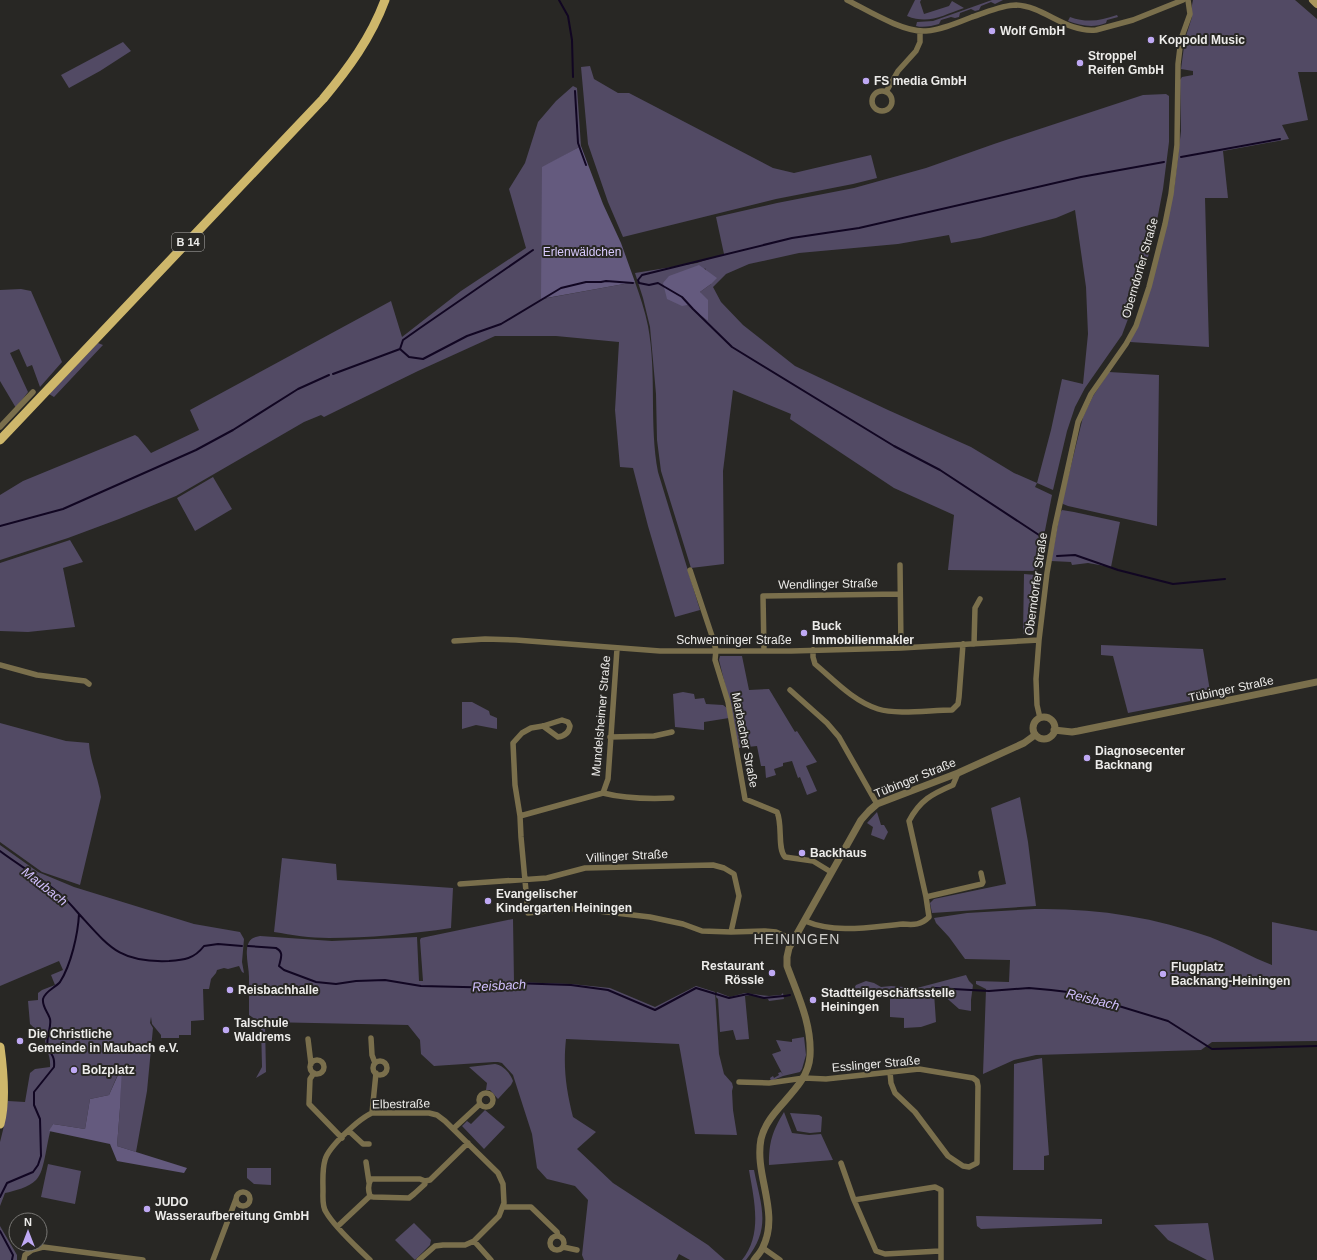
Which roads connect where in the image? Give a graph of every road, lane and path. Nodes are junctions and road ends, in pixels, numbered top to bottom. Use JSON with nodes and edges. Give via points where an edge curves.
{"nodes":[{"id":1,"x":385,"y":0,"type":"edge"},
{"id":2,"x":847,"y":0,"type":"edge"},
{"id":3,"x":1183,"y":0,"type":"edge"},
{"id":4,"x":1188,"y":0,"type":"edge"},
{"id":5,"x":1313,"y":0,"type":"edge"},
{"id":6,"x":1014,"y":2,"type":"edge"},
{"id":7,"x":1317,"y":4,"type":"edge"},
{"id":8,"x":920,"y":31,"type":"junction"},
{"id":9,"x":886,"y":92,"type":"dead end"},
{"id":10,"x":33,"y":392,"type":"dead end"},
{"id":11,"x":0,"y":427,"type":"edge"},
{"id":12,"x":0,"y":440,"type":"edge"},
{"id":13,"x":900,"y":565,"type":"dead end"},
{"id":14,"x":690,"y":570,"type":"dead end"},
{"id":15,"x":900,"y":594,"type":"junction"},
{"id":16,"x":980,"y":599,"type":"dead end"},
{"id":17,"x":1039,"y":640,"type":"junction"},
{"id":18,"x":454,"y":641,"type":"dead end"},
{"id":19,"x":963,"y":644,"type":"junction"},
{"id":20,"x":974,"y":644,"type":"junction"},
{"id":21,"x":901,"y":648,"type":"junction"},
{"id":22,"x":617,"y":649,"type":"junction"},
{"id":23,"x":716,"y":650,"type":"junction"},
{"id":24,"x":813,"y":650,"type":"junction"},
{"id":25,"x":764,"y":651,"type":"junction"},
{"id":26,"x":0,"y":666,"type":"edge"},
{"id":27,"x":1317,"y":682,"type":"edge"},
{"id":28,"x":89,"y":684,"type":"dead end"},
{"id":29,"x":790,"y":690,"type":"dead end"},
{"id":30,"x":1040,"y":718,"type":"junction"},
{"id":31,"x":543,"y":726,"type":"dead end"},
{"id":32,"x":1054,"y":730,"type":"junction"},
{"id":33,"x":672,"y":732,"type":"dead end"},
{"id":34,"x":1035,"y":735,"type":"junction"},
{"id":35,"x":610,"y":737,"type":"junction"},
{"id":36,"x":958,"y":773,"type":"junction"},
{"id":37,"x":603,"y":793,"type":"junction"},
{"id":38,"x":672,"y":798,"type":"dead end"},
{"id":39,"x":877,"y":804,"type":"junction"},
{"id":40,"x":520,"y":816,"type":"junction"},
{"id":41,"x":831,"y":872,"type":"junction"},
{"id":42,"x":982,"y":873,"type":"dead end"},
{"id":43,"x":525,"y":880,"type":"junction"},
{"id":44,"x":460,"y":884,"type":"dead end"},
{"id":45,"x":926,"y":897,"type":"junction"},
{"id":46,"x":805,"y":921,"type":"junction"},
{"id":47,"x":732,"y":932,"type":"junction"},
{"id":48,"x":794,"y":940,"type":"junction"},
{"id":49,"x":371,"y":1038,"type":"dead end"},
{"id":50,"x":308,"y":1039,"type":"dead end"},
{"id":51,"x":0,"y":1047,"type":"edge"},
{"id":52,"x":375,"y":1063,"type":"junction"},
{"id":53,"x":311,"y":1064,"type":"junction"},
{"id":54,"x":890,"y":1072,"type":"junction"},
{"id":55,"x":314,"y":1073,"type":"junction"},
{"id":56,"x":376,"y":1073,"type":"junction"},
{"id":57,"x":804,"y":1078,"type":"junction"},
{"id":58,"x":739,"y":1082,"type":"dead end"},
{"id":59,"x":480,"y":1104,"type":"dead end"},
{"id":60,"x":372,"y":1113,"type":"junction"},
{"id":61,"x":0,"y":1124,"type":"edge"},
{"id":62,"x":453,"y":1129,"type":"junction"},
{"id":63,"x":349,"y":1131,"type":"junction"},
{"id":64,"x":342,"y":1138,"type":"junction"},
{"id":65,"x":468,"y":1143,"type":"junction"},
{"id":66,"x":369,"y":1144,"type":"dead end"},
{"id":67,"x":366,"y":1162,"type":"dead end"},
{"id":68,"x":840,"y":1163,"type":"dead end"},
{"id":69,"x":426,"y":1181,"type":"junction"},
{"id":70,"x":369,"y":1182,"type":"junction"},
{"id":71,"x":370,"y":1196,"type":"junction"},
{"id":72,"x":236,"y":1199,"type":"dead end"},
{"id":73,"x":854,"y":1200,"type":"junction"},
{"id":74,"x":503,"y":1207,"type":"junction"},
{"id":75,"x":338,"y":1226,"type":"junction"},
{"id":76,"x":558,"y":1236,"type":"junction"},
{"id":77,"x":474,"y":1241,"type":"junction"},
{"id":78,"x":563,"y":1247,"type":"junction"},
{"id":79,"x":763,"y":1248,"type":"junction"},
{"id":80,"x":577,"y":1250,"type":"dead end"},
{"id":81,"x":940,"y":1251,"type":"junction"},
{"id":82,"x":25,"y":1258,"type":"edge"},
{"id":83,"x":143,"y":1260,"type":"edge"},
{"id":84,"x":213,"y":1260,"type":"edge"},
{"id":85,"x":370,"y":1260,"type":"edge"},
{"id":86,"x":419,"y":1260,"type":"edge"},
{"id":87,"x":491,"y":1260,"type":"edge"},
{"id":88,"x":754,"y":1260,"type":"edge"},
{"id":89,"x":780,"y":1260,"type":"edge"},
{"id":90,"x":941,"y":1260,"type":"edge"}],
"edges":[{"from":1,"to":12,"type":"main road","number":"B 14","via":[[370,34],[323,99]]},
{"from":2,"to":8,"type":"street","via":[[902,26]]},
{"from":3,"to":6,"type":"street","via":[[1133,20],[1091,31],[1074,28]]},
{"from":4,"to":17,"type":"street","name":"Oberndorfer Straße","via":[[1190,14],[1181,39],[1178,64],[1177,145],[1165,224],[1136,326],[1091,394],[1078,422],[1046,573]]},
{"from":5,"to":7,"type":"main road"},
{"from":6,"to":8,"type":"street","via":[[939,29]]},
{"from":8,"to":9,"type":"street","via":[[920,42],[916,51],[898,72]]},
{"from":10,"to":11,"type":"street"},
{"from":13,"to":15,"type":"street"},
{"from":14,"to":23,"type":"street"},
{"from":15,"to":21,"type":"street"},
{"from":15,"to":25,"type":"street","name":"Wendlinger Straße","via":[[763,596]]},
{"from":16,"to":20,"type":"street","via":[[975,608]]},
{"from":17,"to":20,"type":"street","name":"Schwenninger Straße"},
{"from":17,"to":30,"type":"street","name":"Oberndorfer Straße","via":[[1036,679]]},
{"from":18,"to":22,"type":"street","name":"Schwenninger Straße","via":[[516,640]]},
{"from":19,"to":20,"type":"street","name":"Schwenninger Straße"},
{"from":19,"to":21,"type":"street","name":"Schwenninger Straße"},
{"from":19,"to":24,"type":"street","via":[[960,697],[952,710],[897,711],[870,706],[851,695],[815,664]]},
{"from":21,"to":24,"type":"street","name":"Schwenninger Straße"},
{"from":22,"to":23,"type":"street","name":"Schwenninger Straße","via":[[660,652]]},
{"from":22,"to":35,"type":"street","name":"Mundelsheimer Straße"},
{"from":23,"to":25,"type":"street","name":"Schwenninger Straße"},
{"from":23,"to":41,"type":"street","name":"Marbacher Straße","via":[[715,660],[728,702],[745,799],[777,812],[781,828],[780,844],[785,857],[813,861]]},
{"from":24,"to":25,"type":"street","name":"Schwenninger Straße"},
{"from":26,"to":28,"type":"street","via":[[37,675],[85,681]]},
{"from":27,"to":32,"type":"street","name":"Tübinger Straße","via":[[1078,731]]},
{"from":29,"to":39,"type":"street","via":[[827,723],[839,738]]},
{"from":30,"to":32,"type":"street","via":[[1050,719],[1054,724]]},
{"from":30,"to":34,"type":"street","via":[[1033,725]]},
{"from":31,"to":40,"type":"street","via":[[522,733],[513,743],[515,785]]},
{"from":32,"to":34,"type":"street","via":[[1051,736],[1044,739]]},
{"from":33,"to":35,"type":"street","via":[[654,736]]},
{"from":34,"to":36,"type":"street","name":"Tübinger Straße","via":[[1024,743]]},
{"from":35,"to":37,"type":"street","name":"Mundelsheimer Straße","via":[[608,779]]},
{"from":36,"to":39,"type":"street","name":"Tübinger Straße"},
{"from":36,"to":45,"type":"street","via":[[953,785],[931,795],[914,811],[909,821]]},
{"from":37,"to":38,"type":"street","via":[[640,799]]},
{"from":37,"to":40,"type":"street","name":"Mundelsheimer Straße"},
{"from":39,"to":41,"type":"street","name":"Tübinger Straße","via":[[861,820]]},
{"from":40,"to":43,"type":"street"},
{"from":41,"to":46,"type":"street","name":"Tübinger Straße"},
{"from":42,"to":45,"type":"street","via":[[982,884]]},
{"from":43,"to":44,"type":"street","name":"Villinger Straße"},
{"from":43,"to":47,"type":"street","via":[[528,913],[581,909],[650,918],[683,924],[702,931]]},
{"from":43,"to":47,"type":"street","name":"Villinger Straße","via":[[548,878],[585,868],[713,865],[734,874],[739,896]]},
{"from":45,"to":46,"type":"street","via":[[929,917],[923,923],[913,925],[840,930]]},
{"from":46,"to":48,"type":"street","name":"Tübinger Straße"},
{"from":47,"to":48,"type":"street","via":[[770,931]]},
{"from":48,"to":57,"type":"street","name":"Tübinger Straße","via":[[789,948],[788,966],[811,1039],[809,1067]]},
{"from":49,"to":52,"type":"street"},
{"from":50,"to":53,"type":"street"},
{"from":51,"to":61,"type":"main road","via":[[3,1091]]},
{"from":52,"to":56,"type":"street"},
{"from":52,"to":56,"type":"street","via":[[383,1061],[387,1068],[384,1074]]},
{"from":53,"to":55,"type":"street","via":[[310,1068]]},
{"from":53,"to":55,"type":"street","via":[[318,1060],[324,1065],[321,1072]]},
{"from":54,"to":54,"type":"street","name":"Esslinger Straße","via":[[919,1069],[973,1078],[977,1081],[977,1163],[969,1167],[963,1166],[948,1156],[915,1112],[895,1092]]},
{"from":54,"to":57,"type":"street","name":"Esslinger Straße","via":[[826,1079]]},
{"from":55,"to":64,"type":"street","via":[[310,1079],[309,1104]]},
{"from":56,"to":60,"type":"street"},
{"from":57,"to":58,"type":"street","name":"Esslinger Straße","via":[[769,1083]]},
{"from":57,"to":79,"type":"street","name":"Tübinger Straße","via":[[769,1121],[761,1141],[760,1154],[769,1216]]},
{"from":59,"to":62,"type":"street"},
{"from":60,"to":62,"type":"street","name":"Elbestraße","via":[[433,1113]]},
{"from":60,"to":63,"type":"street","name":"Elbestraße"},
{"from":62,"to":65,"type":"street","name":"Elbestraße"},
{"from":63,"to":64,"type":"street","name":"Elbestraße"},
{"from":63,"to":66,"type":"street","via":[[363,1144]]},
{"from":64,"to":75,"type":"street","name":"Elbestraße","via":[[327,1154],[323,1171],[325,1211]]},
{"from":65,"to":69,"type":"street"},
{"from":65,"to":74,"type":"street","name":"Elbestraße","via":[[498,1172],[503,1184]]},
{"from":67,"to":70,"type":"street"},
{"from":68,"to":73,"type":"street"},
{"from":69,"to":70,"type":"street","via":[[371,1179]]},
{"from":69,"to":71,"type":"street","via":[[409,1198]]},
{"from":70,"to":71,"type":"street"},
{"from":71,"to":75,"type":"street"},
{"from":72,"to":84,"type":"street"},
{"from":73,"to":81,"type":"street","via":[[876,1251],[885,1254]]},
{"from":73,"to":81,"type":"street","via":[[935,1187],[941,1190]]},
{"from":74,"to":76,"type":"street","via":[[532,1207]]},
{"from":74,"to":77,"type":"street","via":[[499,1216]]},
{"from":75,"to":85,"type":"street","name":"Elbestraße"},
{"from":76,"to":78,"type":"street","via":[[564,1241]]},
{"from":76,"to":78,"type":"street","via":[[551,1240],[552,1247],[557,1250]]},
{"from":77,"to":86,"type":"street","via":[[465,1245],[435,1246]]},
{"from":77,"to":87,"type":"street"},
{"from":78,"to":80,"type":"street"},
{"from":79,"to":88,"type":"street"},
{"from":79,"to":89,"type":"street"},
{"from":81,"to":90,"type":"street"},
{"from":82,"to":83,"type":"street","via":[[32,1250],[43,1248]]}]}
